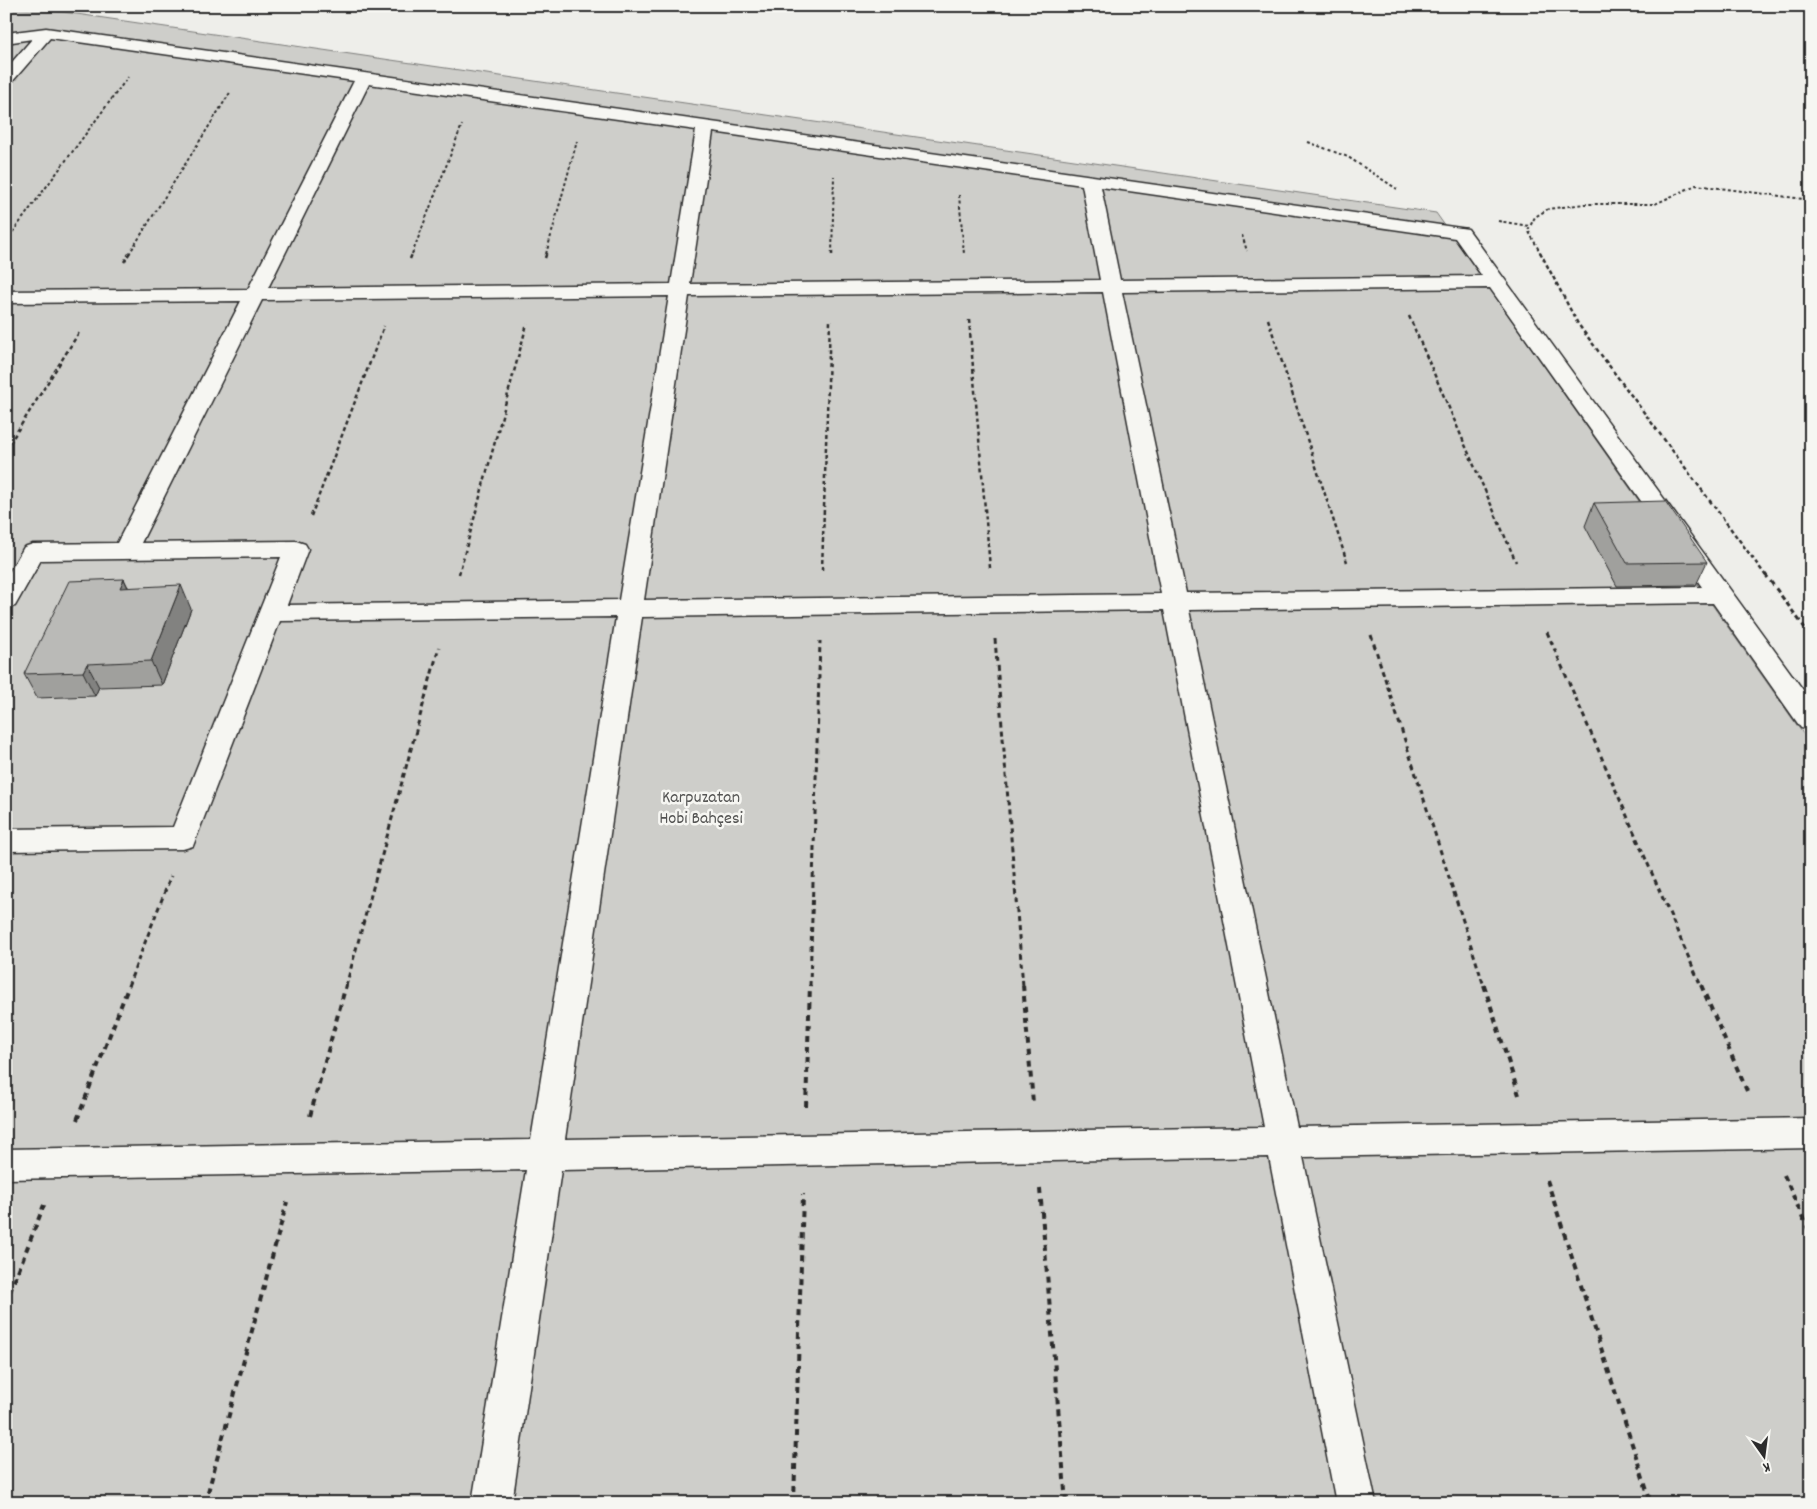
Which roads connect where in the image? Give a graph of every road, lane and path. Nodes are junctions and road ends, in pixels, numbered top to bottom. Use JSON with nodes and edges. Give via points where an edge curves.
{"nodes":[{"id":1,"x":46,"y":33,"type":"junction"},
{"id":2,"x":6,"y":38,"type":"edge"},
{"id":3,"x":149,"y":48,"type":"junction"},
{"id":4,"x":249,"y":62,"type":"junction"},
{"id":5,"x":364,"y":78,"type":"junction"},
{"id":6,"x":6,"y":79,"type":"edge"},
{"id":7,"x":586,"y":109,"type":"junction"},
{"id":8,"x":705,"y":126,"type":"junction"},
{"id":9,"x":835,"y":144,"type":"junction"},
{"id":10,"x":956,"y":161,"type":"junction"},
{"id":11,"x":1090,"y":180,"type":"junction"},
{"id":12,"x":1230,"y":200,"type":"junction"},
{"id":13,"x":1811,"y":200,"type":"edge"},
{"id":14,"x":6,"y":241,"type":"edge"},
{"id":15,"x":1496,"y":282,"type":"junction"},
{"id":16,"x":1394,"y":283,"type":"junction"},
{"id":17,"x":1257,"y":284,"type":"junction"},
{"id":18,"x":1111,"y":286,"type":"junction"},
{"id":19,"x":967,"y":287,"type":"junction"},
{"id":20,"x":831,"y":288,"type":"junction"},
{"id":21,"x":680,"y":290,"type":"junction"},
{"id":22,"x":536,"y":292,"type":"junction"},
{"id":23,"x":255,"y":294,"type":"junction"},
{"id":24,"x":102,"y":296,"type":"junction"},
{"id":25,"x":6,"y":297,"type":"edge"},
{"id":26,"x":6,"y":449,"type":"edge"},
{"id":27,"x":125,"y":551,"type":"junction"},
{"id":28,"x":1720,"y":595,"type":"junction"},
{"id":29,"x":1532,"y":597,"type":"junction"},
{"id":30,"x":6,"y":600,"type":"edge"},
{"id":31,"x":1359,"y":600,"type":"junction"},
{"id":32,"x":1175,"y":602,"type":"junction"},
{"id":33,"x":993,"y":604,"type":"junction"},
{"id":34,"x":821,"y":606,"type":"junction"},
{"id":35,"x":630,"y":608,"type":"junction"},
{"id":36,"x":449,"y":611,"type":"junction"},
{"id":37,"x":271,"y":613,"type":"junction"},
{"id":38,"x":1811,"y":636,"type":"edge"},
{"id":39,"x":1811,"y":721,"type":"edge"},
{"id":40,"x":6,"y":840,"type":"edge"},
{"id":41,"x":1811,"y":1133,"type":"edge"},
{"id":42,"x":1766,"y":1134,"type":"junction"},
{"id":43,"x":1533,"y":1138,"type":"junction"},
{"id":44,"x":1284,"y":1142,"type":"junction"},
{"id":45,"x":1037,"y":1146,"type":"junction"},
{"id":46,"x":804,"y":1151,"type":"junction"},
{"id":47,"x":546,"y":1156,"type":"junction"},
{"id":48,"x":299,"y":1159,"type":"junction"},
{"id":49,"x":6,"y":1164,"type":"edge"},
{"id":50,"x":1811,"y":1236,"type":"edge"},
{"id":51,"x":205,"y":1503,"type":"edge"},
{"id":52,"x":492,"y":1503,"type":"edge"},
{"id":53,"x":794,"y":1503,"type":"edge"},
{"id":54,"x":1066,"y":1503,"type":"edge"},
{"id":55,"x":1356,"y":1503,"type":"edge"},
{"id":56,"x":1651,"y":1503,"type":"edge"}],
"edges":[{"from":1,"to":2,"type":"street"},
{"from":1,"to":3,"type":"street"},
{"from":1,"to":6,"type":"street"},
{"from":3,"to":4,"type":"street"},
{"from":3,"to":14,"type":"path"},
{"from":4,"to":5,"type":"street"},
{"from":4,"to":24,"type":"path"},
{"from":5,"to":7,"type":"street"},
{"from":5,"to":23,"type":"street"},
{"from":7,"to":8,"type":"street"},
{"from":7,"to":22,"type":"path"},
{"from":8,"to":9,"type":"street"},
{"from":8,"to":21,"type":"street"},
{"from":9,"to":10,"type":"street"},
{"from":9,"to":20,"type":"path"},
{"from":10,"to":11,"type":"street"},
{"from":10,"to":19,"type":"path"},
{"from":11,"to":12,"type":"street"},
{"from":11,"to":18,"type":"street"},
{"from":12,"to":15,"type":"street","via":[[1461,233]]},
{"from":12,"to":17,"type":"path"},
{"from":13,"to":38,"type":"path","via":[[1696,185],[1666,201],[1644,206],[1557,206],[1540,212],[1528,230],[1578,324]]},
{"from":15,"to":16,"type":"street"},
{"from":15,"to":28,"type":"street"},
{"from":16,"to":17,"type":"street"},
{"from":16,"to":29,"type":"path"},
{"from":17,"to":18,"type":"street"},
{"from":17,"to":31,"type":"path"},
{"from":18,"to":19,"type":"street"},
{"from":18,"to":32,"type":"street"},
{"from":19,"to":20,"type":"street"},
{"from":19,"to":33,"type":"path"},
{"from":20,"to":21,"type":"street"},
{"from":20,"to":34,"type":"path"},
{"from":21,"to":22,"type":"street"},
{"from":21,"to":35,"type":"street"},
{"from":22,"to":23,"type":"street"},
{"from":22,"to":36,"type":"path"},
{"from":23,"to":24,"type":"street"},
{"from":23,"to":27,"type":"street"},
{"from":24,"to":25,"type":"street"},
{"from":24,"to":26,"type":"path"},
{"from":27,"to":30,"type":"street","via":[[33,552]]},
{"from":27,"to":37,"type":"street","via":[[296,549]]},
{"from":28,"to":29,"type":"street"},
{"from":28,"to":39,"type":"street"},
{"from":29,"to":31,"type":"street"},
{"from":29,"to":42,"type":"path"},
{"from":31,"to":32,"type":"street"},
{"from":31,"to":43,"type":"path"},
{"from":32,"to":33,"type":"street"},
{"from":32,"to":44,"type":"street"},
{"from":33,"to":34,"type":"street"},
{"from":33,"to":45,"type":"path"},
{"from":34,"to":35,"type":"street"},
{"from":34,"to":46,"type":"path"},
{"from":35,"to":36,"type":"street"},
{"from":35,"to":47,"type":"street"},
{"from":36,"to":37,"type":"street"},
{"from":36,"to":48,"type":"path"},
{"from":37,"to":40,"type":"street","via":[[184,838]]},
{"from":41,"to":42,"type":"street"},
{"from":42,"to":43,"type":"street"},
{"from":42,"to":50,"type":"path"},
{"from":43,"to":44,"type":"street"},
{"from":43,"to":56,"type":"path"},
{"from":44,"to":45,"type":"street"},
{"from":44,"to":55,"type":"street"},
{"from":45,"to":46,"type":"street"},
{"from":45,"to":54,"type":"path"},
{"from":46,"to":47,"type":"street"},
{"from":46,"to":53,"type":"path"},
{"from":47,"to":48,"type":"street"},
{"from":47,"to":52,"type":"street"},
{"from":48,"to":49,"type":"street"},
{"from":48,"to":51,"type":"path"}]}
